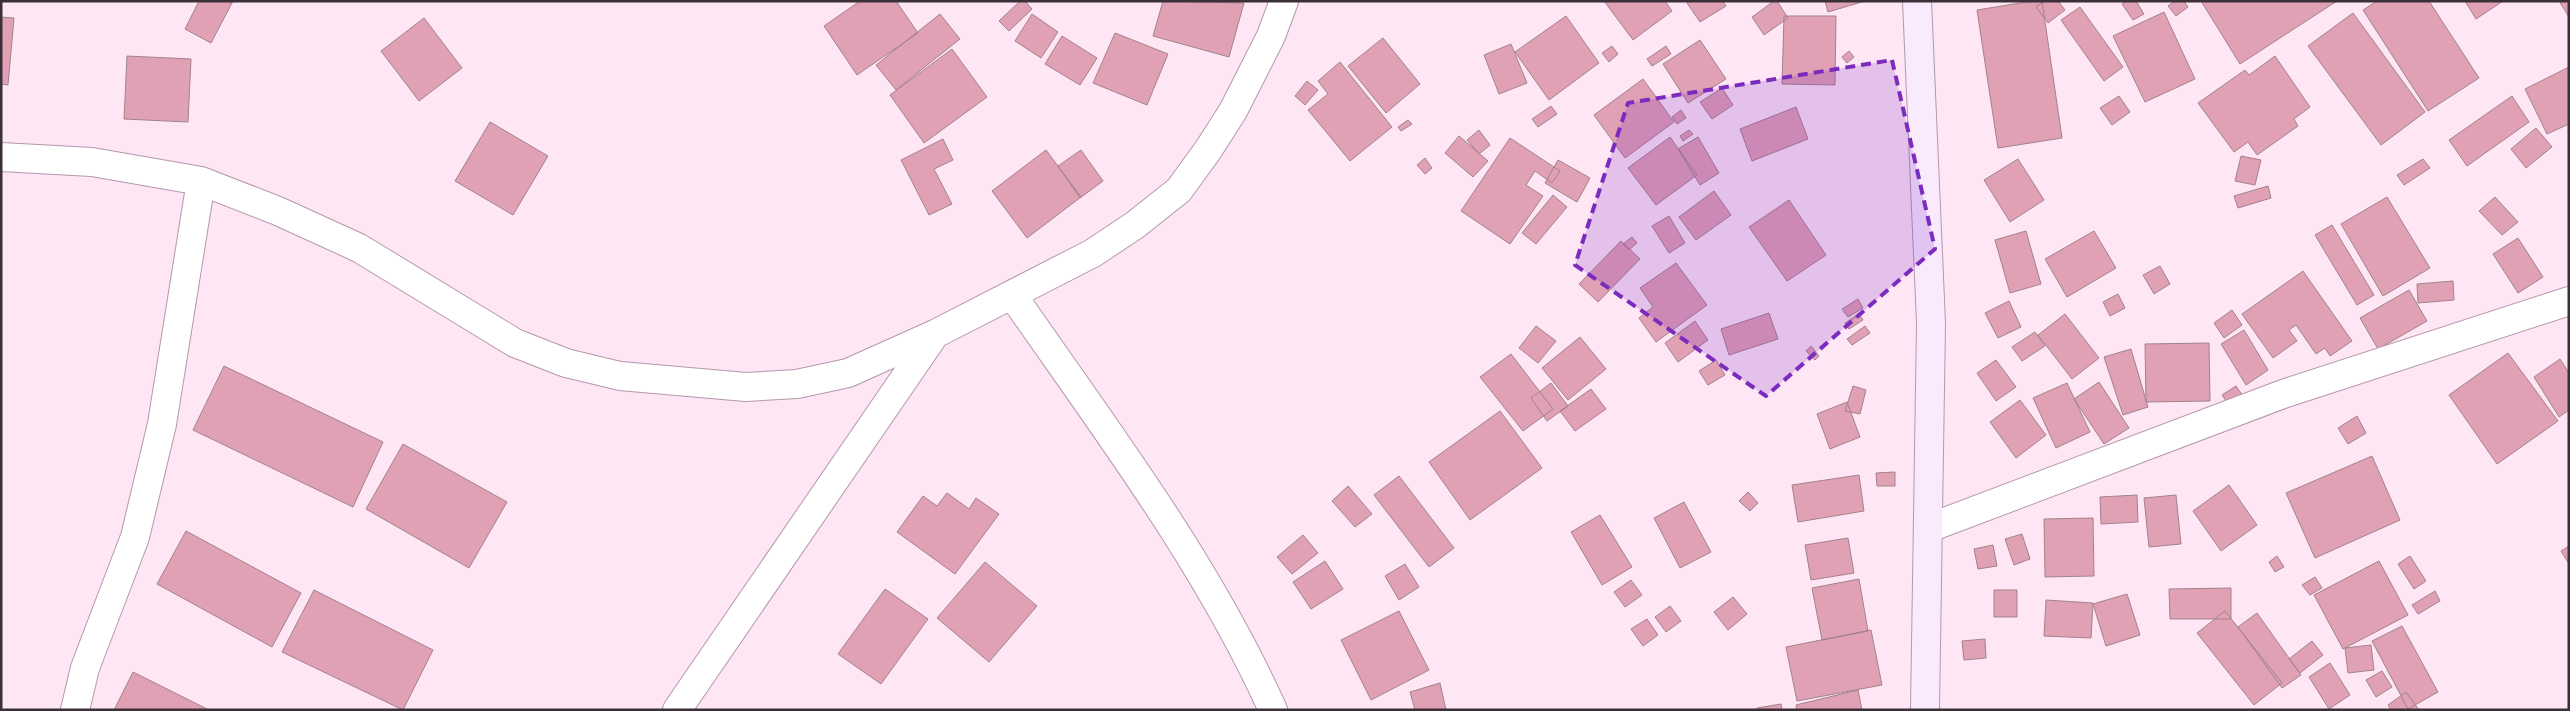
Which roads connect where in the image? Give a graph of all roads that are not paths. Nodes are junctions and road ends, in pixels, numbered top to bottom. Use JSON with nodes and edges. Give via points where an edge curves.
{"nodes":[{"id":1,"x":1284,"y":1,"type":"edge"},
{"id":2,"x":1917,"y":1,"type":"edge"},
{"id":3,"x":1,"y":157,"type":"edge"},
{"id":4,"x":201,"y":181,"type":"junction"},
{"id":5,"x":1013,"y":296,"type":"junction"},
{"id":6,"x":2569,"y":301,"type":"edge"},
{"id":7,"x":935,"y":334,"type":"junction"},
{"id":8,"x":1929,"y":528,"type":"junction"},
{"id":9,"x":75,"y":710,"type":"edge"},
{"id":10,"x":678,"y":710,"type":"edge"},
{"id":11,"x":1273,"y":710,"type":"edge"},
{"id":12,"x":1925,"y":710,"type":"edge"}],
"edges":[{"from":1,"to":5,"type":"street","via":[[1271,36],[1233,111],[1179,190],[1093,253]]},
{"from":2,"to":8,"type":"street","via":[[1931,323]]},
{"from":3,"to":4,"type":"street","via":[[92,162]]},
{"from":4,"to":7,"type":"street","via":[[359,248],[515,343],[566,363],[620,376],[746,387],[797,384],[848,372]]},
{"from":4,"to":9,"type":"street","via":[[162,424],[135,537],[85,668]]},
{"from":5,"to":7,"type":"street"},
{"from":5,"to":11,"type":"street","via":[[1192,558]]},
{"from":6,"to":8,"type":"street","via":[[2283,394]]},
{"from":7,"to":10,"type":"street"},
{"from":8,"to":12,"type":"street"}]}
